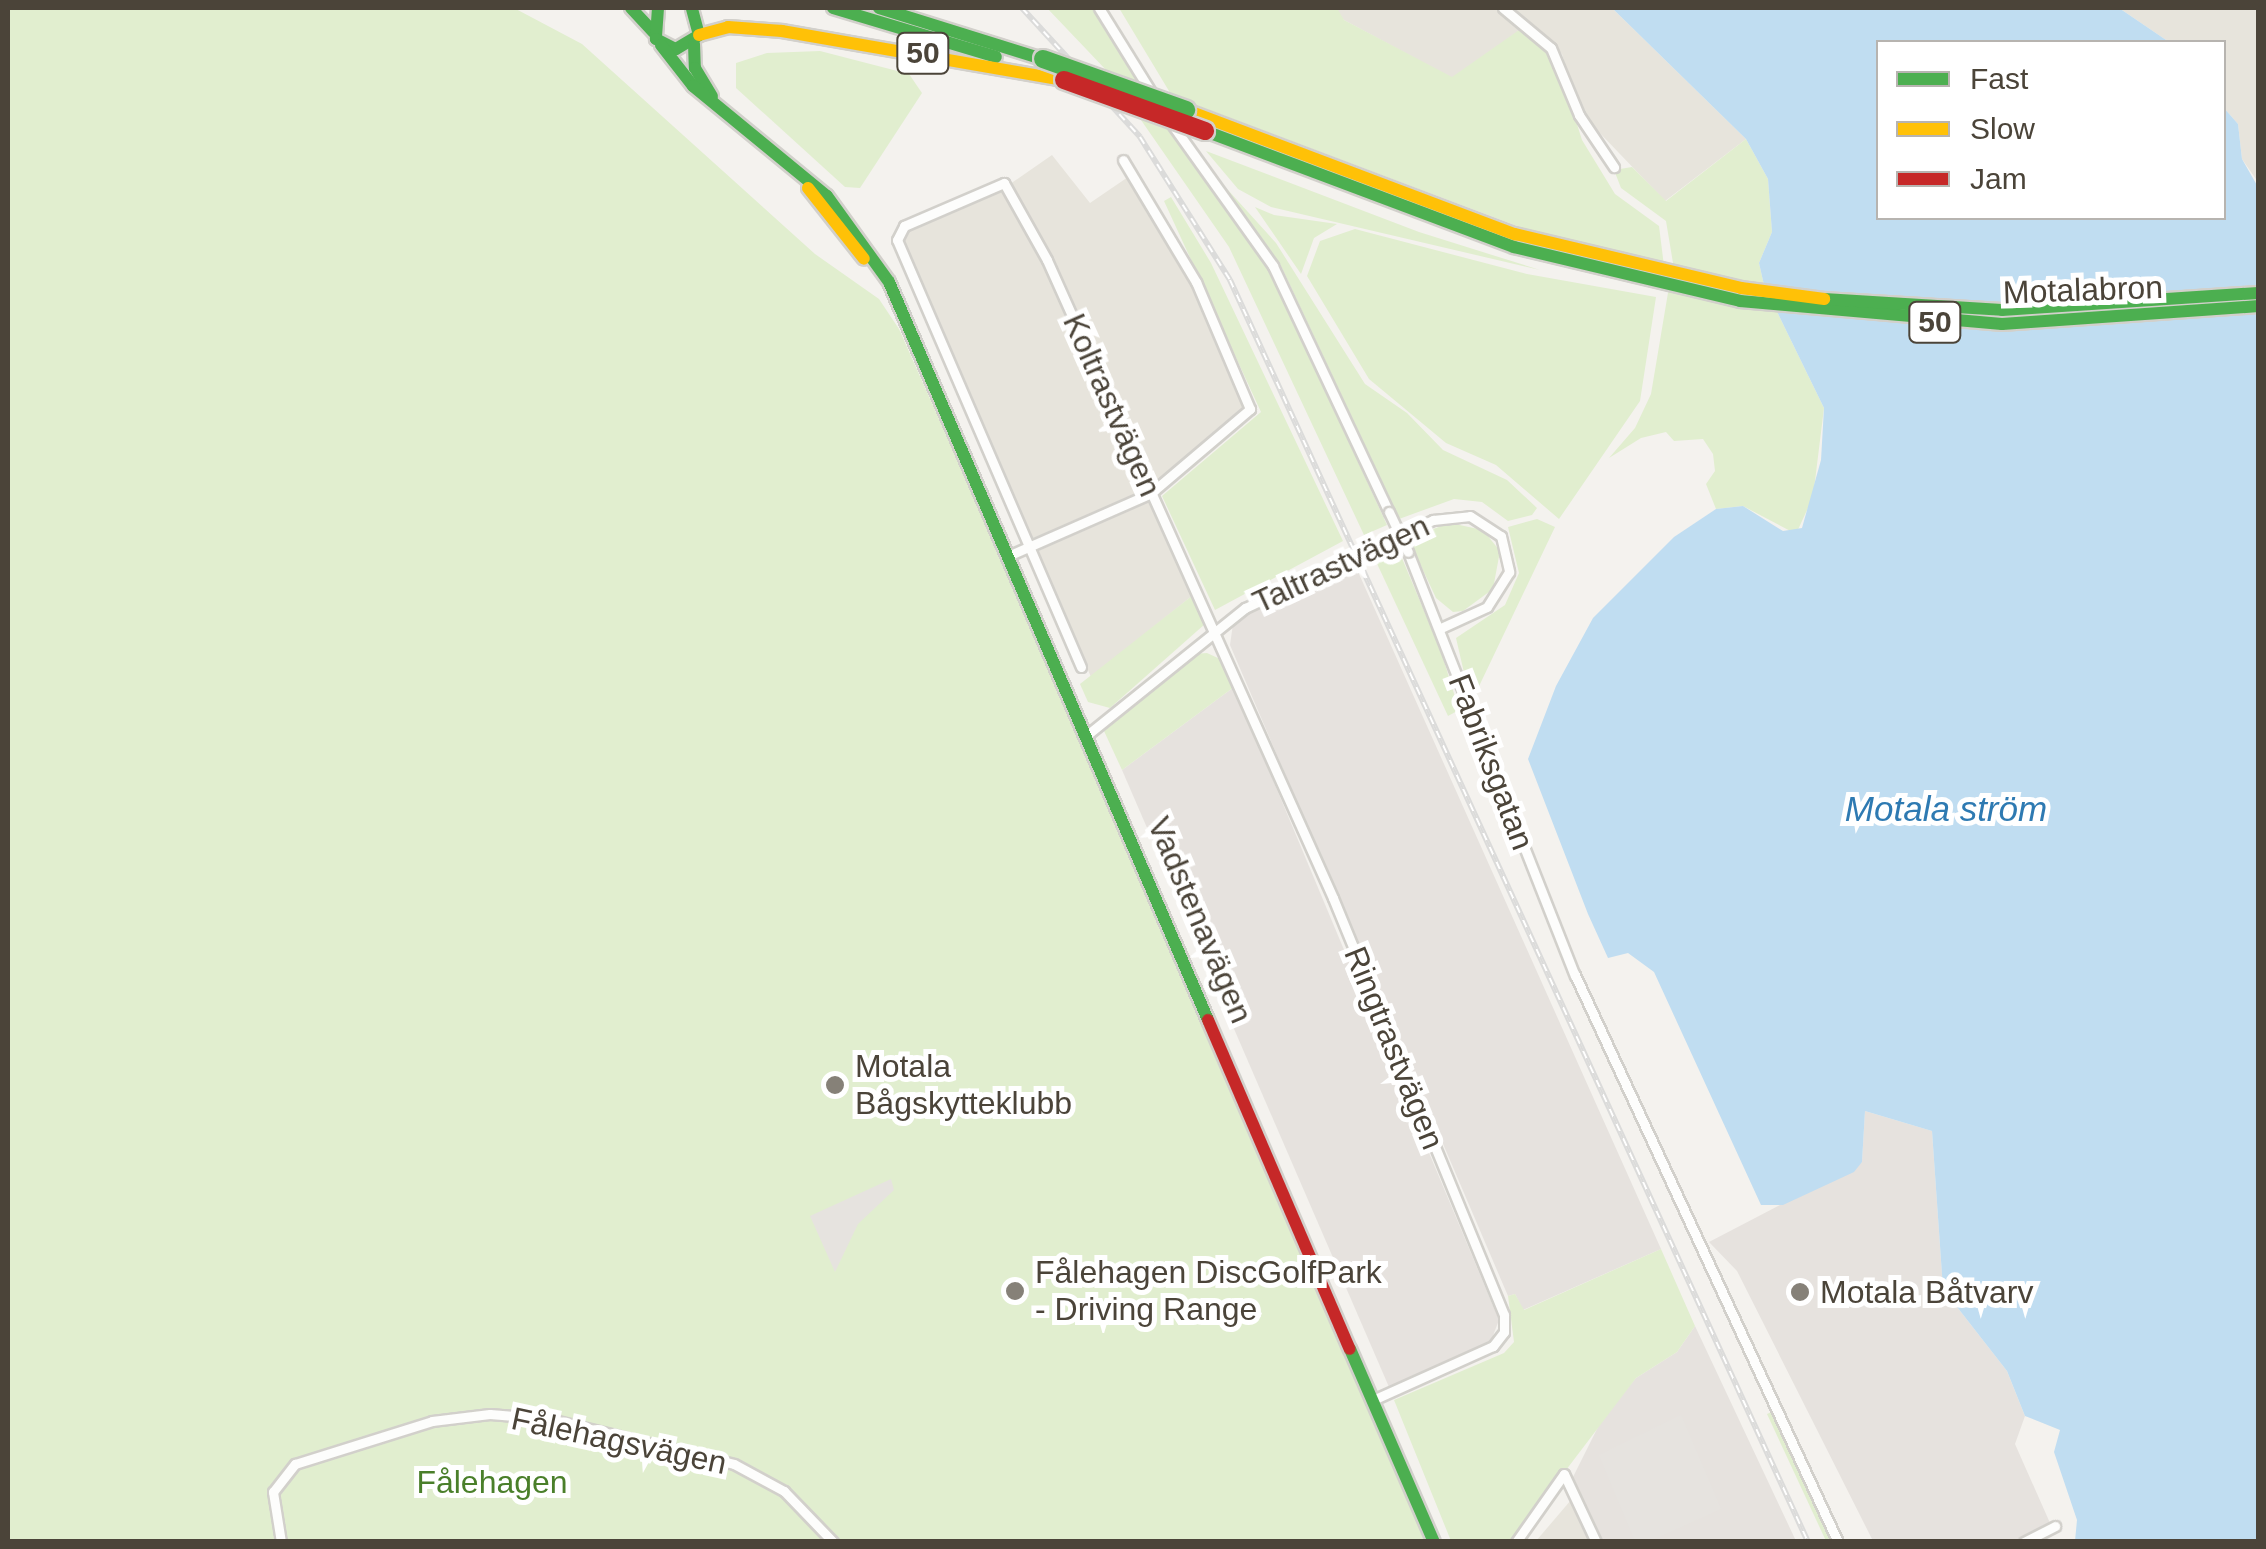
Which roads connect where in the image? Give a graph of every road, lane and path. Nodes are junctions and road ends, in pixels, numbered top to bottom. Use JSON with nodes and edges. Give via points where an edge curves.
{"nodes":[{"id":1,"x":631,"y":8,"type":"edge"},
{"id":2,"x":658,"y":8,"type":"edge"},
{"id":3,"x":692,"y":8,"type":"edge"},
{"id":4,"x":834,"y":8,"type":"edge"},
{"id":5,"x":879,"y":8,"type":"edge"},
{"id":6,"x":923,"y":8,"type":"edge"},
{"id":7,"x":1099,"y":8,"type":"edge"},
{"id":8,"x":1503,"y":8,"type":"edge"},
{"id":9,"x":964,"y":32,"type":"junction"},
{"id":10,"x":657,"y":39,"type":"junction"},
{"id":11,"x":696,"y":39,"type":"junction"},
{"id":12,"x":1064,"y":80,"type":"junction"},
{"id":13,"x":719,"y":106,"type":"junction"},
{"id":14,"x":1123,"y":160,"type":"dead end"},
{"id":15,"x":1614,"y":167,"type":"dead end"},
{"id":16,"x":1616,"y":268,"type":"junction"},
{"id":17,"x":2258,"y":293,"type":"edge"},
{"id":18,"x":2258,"y":306,"type":"edge"},
{"id":19,"x":1151,"y":493,"type":"junction"},
{"id":20,"x":1028,"y":546,"type":"junction"},
{"id":21,"x":1010,"y":555,"type":"junction"},
{"id":22,"x":1441,"y":628,"type":"junction"},
{"id":23,"x":1213,"y":630,"type":"junction"},
{"id":24,"x":1081,"y":667,"type":"dead end"},
{"id":25,"x":1088,"y":735,"type":"junction"},
{"id":26,"x":1373,"y":1400,"type":"junction"},
{"id":27,"x":2055,"y":1526,"type":"dead end"},
{"id":28,"x":281,"y":1542,"type":"edge"},
{"id":29,"x":833,"y":1542,"type":"edge"},
{"id":30,"x":1434,"y":1542,"type":"edge"},
{"id":31,"x":1516,"y":1542,"type":"edge"},
{"id":32,"x":1596,"y":1542,"type":"edge"},
{"id":33,"x":1838,"y":1542,"type":"edge"},
{"id":34,"x":2024,"y":1542,"type":"edge"}],
"edges":[{"from":1,"to":10,"type":"main road","name":"Vadstenavägen"},
{"from":2,"to":10,"type":"main road"},
{"from":3,"to":11,"type":"main road","name":"Vadstenavägen"},
{"from":4,"to":12,"type":"main road","number":"50"},
{"from":5,"to":9,"type":"main road","number":"50"},
{"from":6,"to":9,"type":"main road"},
{"from":7,"to":22,"type":"street","name":"Fabriksgatan","bridge":true,"via":[[1273,266]]},
{"from":8,"to":15,"type":"street","via":[[1552,48],[1579,115]]},
{"from":9,"to":16,"type":"main road","number":"50","bridge":true},
{"from":10,"to":11,"type":"main road","via":[[676,50]]},
{"from":10,"to":13,"type":"main road","name":"Vadstenavägen","via":[[679,72]]},
{"from":11,"to":12,"type":"main road","number":"50","via":[[728,27],[782,30]]},
{"from":11,"to":13,"type":"main road","name":"Vadstenavägen","via":[[695,68]]},
{"from":12,"to":16,"type":"main road","number":"50","bridge":true,"via":[[1468,232]]},
{"from":13,"to":21,"type":"main road","name":"Vadstenavägen","via":[[850,224],[908,323]]},
{"from":14,"to":19,"type":"street","via":[[1168,228],[1250,402],[1245,418]]},
{"from":16,"to":17,"type":"main road","name":"Motalabron","number":"50","via":[[1952,310],[2127,307]]},
{"from":16,"to":18,"type":"main road","name":"Motalabron","number":"50","via":[[1740,301],[1914,321],[2128,320]]},
{"from":19,"to":20,"type":"street"},
{"from":19,"to":20,"type":"street","name":"Koltrastvägen","via":[[1036,236],[1004,183],[899,230],[900,248]]},
{"from":19,"to":23,"type":"street","name":"Koltrastvägen"},
{"from":20,"to":21,"type":"street"},
{"from":20,"to":24,"type":"street"},
{"from":21,"to":25,"type":"main road","name":"Vadstenavägen"},
{"from":22,"to":23,"type":"street","name":"Taltrastvägen","via":[[1487,607],[1509,572],[1501,536],[1470,516],[1433,520],[1262,598]]},
{"from":22,"to":33,"type":"street","name":"Fabriksgatan","via":[[1575,975]]},
{"from":23,"to":25,"type":"street","name":"Taltrastvägen"},
{"from":23,"to":26,"type":"street","name":"Ringtrastvägen","via":[[1333,898],[1504,1315],[1504,1332],[1492,1346]]},
{"from":25,"to":26,"type":"main road","name":"Vadstenavägen"},
{"from":26,"to":30,"type":"main road","name":"Vadstenavägen"},
{"from":27,"to":34,"type":"street"},
{"from":28,"to":29,"type":"street","name":"Fålehagsvägen","via":[[272,1510],[275,1485],[295,1464],[462,1415],[508,1414],[734,1464],[784,1491]]},
{"from":31,"to":32,"type":"street","via":[[1564,1474]]}]}
